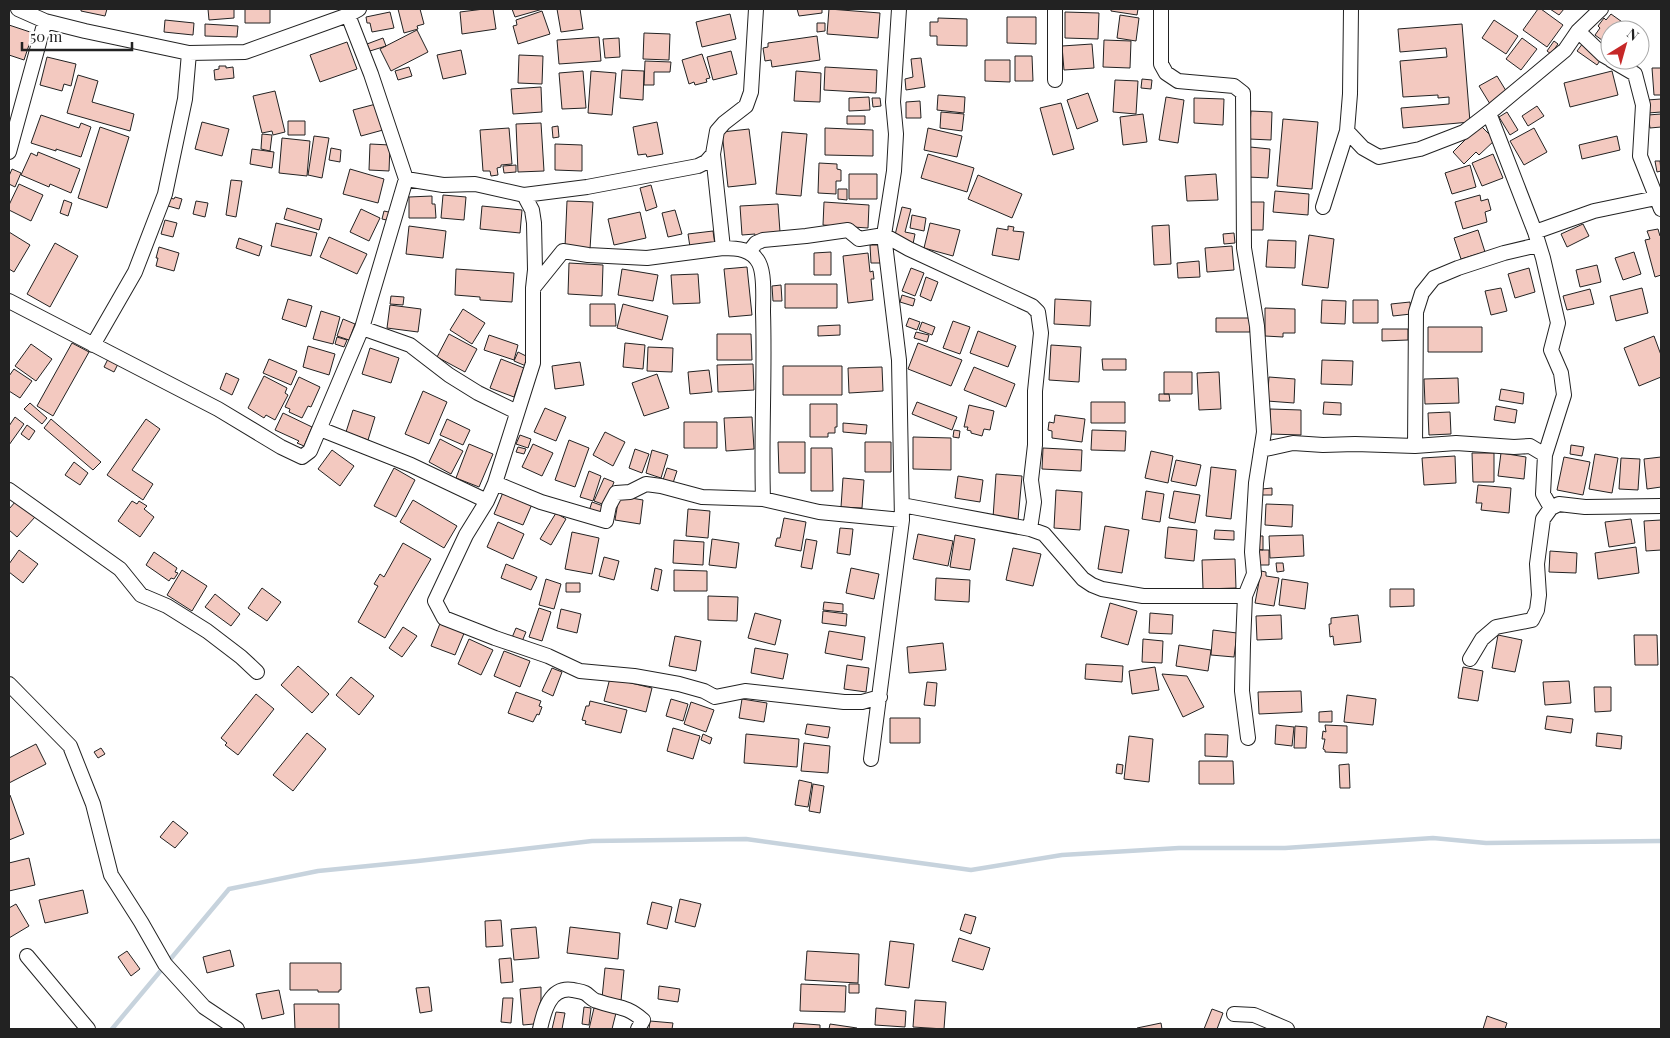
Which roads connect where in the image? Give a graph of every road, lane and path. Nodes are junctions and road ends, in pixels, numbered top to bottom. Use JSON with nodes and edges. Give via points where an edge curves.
{"nodes":[{"id":1,"x":18,"y":9,"type":"edge"},
{"id":2,"x":756,"y":9,"type":"edge"},
{"id":3,"x":899,"y":9,"type":"edge"},
{"id":4,"x":1055,"y":9,"type":"edge"},
{"id":5,"x":1162,"y":9,"type":"edge"},
{"id":6,"x":1351,"y":9,"type":"edge"},
{"id":7,"x":1601,"y":9,"type":"edge"},
{"id":8,"x":354,"y":12,"type":"edge"},
{"id":9,"x":44,"y":21,"type":"junction"},
{"id":10,"x":1578,"y":31,"type":"junction"},
{"id":11,"x":1600,"y":52,"type":"edge"},
{"id":12,"x":190,"y":53,"type":"junction"},
{"id":13,"x":1628,"y":70,"type":"edge"},
{"id":14,"x":1055,"y":80,"type":"dead end"},
{"id":15,"x":1489,"y":113,"type":"junction"},
{"id":16,"x":1346,"y":131,"type":"junction"},
{"id":17,"x":9,"y":152,"type":"edge"},
{"id":18,"x":714,"y":154,"type":"junction"},
{"id":19,"x":406,"y":179,"type":"junction"},
{"id":20,"x":524,"y":195,"type":"junction"},
{"id":21,"x":1660,"y":202,"type":"edge"},
{"id":22,"x":1323,"y":207,"type":"dead end"},
{"id":23,"x":884,"y":236,"type":"junction"},
{"id":24,"x":1537,"y":238,"type":"junction"},
{"id":25,"x":723,"y":248,"type":"junction"},
{"id":26,"x":749,"y":252,"type":"junction"},
{"id":27,"x":533,"y":288,"type":"junction"},
{"id":28,"x":9,"y":301,"type":"edge"},
{"id":29,"x":362,"y":328,"type":"junction"},
{"id":30,"x":93,"y":345,"type":"junction"},
{"id":31,"x":517,"y":412,"type":"junction"},
{"id":32,"x":320,"y":429,"type":"junction"},
{"id":33,"x":1414,"y":446,"type":"junction"},
{"id":34,"x":1261,"y":450,"type":"junction"},
{"id":35,"x":1545,"y":455,"type":"junction"},
{"id":36,"x":494,"y":482,"type":"junction"},
{"id":37,"x":9,"y":490,"type":"edge"},
{"id":38,"x":763,"y":499,"type":"junction"},
{"id":39,"x":487,"y":501,"type":"junction"},
{"id":40,"x":1661,"y":506,"type":"edge"},
{"id":41,"x":1551,"y":508,"type":"junction"},
{"id":42,"x":902,"y":512,"type":"junction"},
{"id":43,"x":1030,"y":529,"type":"junction"},
{"id":44,"x":1245,"y":596,"type":"junction"},
{"id":45,"x":1470,"y":660,"type":"dead end"},
{"id":46,"x":257,"y":672,"type":"dead end"},
{"id":47,"x":9,"y":684,"type":"edge"},
{"id":48,"x":880,"y":697,"type":"junction"},
{"id":49,"x":1248,"y":738,"type":"dead end"},
{"id":50,"x":871,"y":760,"type":"dead end"},
{"id":51,"x":27,"y":956,"type":"dead end"},
{"id":52,"x":1234,"y":1014,"type":"dead end"},
{"id":53,"x":88,"y":1029,"type":"edge"},
{"id":54,"x":237,"y":1029,"type":"edge"},
{"id":55,"x":540,"y":1029,"type":"edge"},
{"id":56,"x":638,"y":1029,"type":"edge"},
{"id":57,"x":1287,"y":1029,"type":"edge"}],
"edges":[{"from":1,"to":9,"type":"street"},
{"from":2,"to":18,"type":"street","via":[[751,92],[746,106],[718,131]]},
{"from":3,"to":23,"type":"street","via":[[893,102],[896,134],[894,171]]},
{"from":4,"to":14,"type":"street"},
{"from":5,"to":34,"type":"street","via":[[1161,64],[1166,73],[1178,80],[1234,86],[1243,93],[1244,248],[1257,326],[1264,432]]},
{"from":6,"to":16,"type":"street"},
{"from":7,"to":10,"type":"street"},
{"from":8,"to":12,"type":"street","via":[[245,52]]},
{"from":8,"to":19,"type":"street"},
{"from":9,"to":12,"type":"street"},
{"from":9,"to":17,"type":"street"},
{"from":10,"to":11,"type":"street"},
{"from":10,"to":15,"type":"street","via":[[1565,50]]},
{"from":12,"to":30,"type":"street","via":[[185,100],[165,194],[135,272]]},
{"from":13,"to":21,"type":"street","via":[[1635,74],[1642,105],[1640,156]]},
{"from":15,"to":16,"type":"street","via":[[1464,132],[1420,149],[1379,157],[1363,148]]},
{"from":15,"to":24,"type":"street"},
{"from":16,"to":22,"type":"street"},
{"from":18,"to":20,"type":"street","via":[[698,166]]},
{"from":18,"to":25,"type":"street"},
{"from":19,"to":20,"type":"street","via":[[443,185],[475,184]]},
{"from":19,"to":29,"type":"street"},
{"from":20,"to":27,"type":"street","via":[[534,223]]},
{"from":21,"to":24,"type":"street","via":[[1594,211]]},
{"from":23,"to":26,"type":"street","via":[[859,239],[848,230],[763,240]]},
{"from":23,"to":42,"type":"street","via":[[899,360]]},
{"from":23,"to":43,"type":"street","via":[[1032,306],[1038,312],[1041,334],[1035,391],[1031,480],[1034,502]]},
{"from":24,"to":33,"type":"street","via":[[1434,278],[1422,293],[1416,312]]},
{"from":24,"to":35,"type":"street","via":[[1558,323],[1551,350],[1561,373],[1564,395]]},
{"from":25,"to":26,"type":"street"},
{"from":25,"to":27,"type":"street","via":[[647,258],[563,251]]},
{"from":26,"to":38,"type":"street","via":[[760,264],[763,280]]},
{"from":27,"to":31,"type":"street","via":[[533,364]]},
{"from":28,"to":30,"type":"street"},
{"from":29,"to":31,"type":"street","via":[[410,346],[478,393]]},
{"from":29,"to":32,"type":"street"},
{"from":30,"to":32,"type":"street","via":[[218,409],[302,457],[310,451]]},
{"from":31,"to":36,"type":"street"},
{"from":32,"to":39,"type":"street","via":[[410,465]]},
{"from":33,"to":34,"type":"street","via":[[1293,444]]},
{"from":33,"to":35,"type":"street","via":[[1456,443],[1530,446]]},
{"from":34,"to":44,"type":"street","via":[[1252,552],[1254,574]]},
{"from":35,"to":41,"type":"street","via":[[1543,494]]},
{"from":36,"to":38,"type":"street","via":[[541,502],[606,521],[616,493],[630,492],[646,484],[702,497]]},
{"from":36,"to":39,"type":"street"},
{"from":37,"to":46,"type":"street","via":[[120,569],[141,595],[167,606],[207,631]]},
{"from":38,"to":42,"type":"street","via":[[819,512]]},
{"from":39,"to":48,"type":"street","via":[[466,535],[435,601],[444,618],[580,671],[679,684],[715,697],[745,691],[844,702]]},
{"from":40,"to":41,"type":"street","via":[[1559,504]]},
{"from":41,"to":45,"type":"street","via":[[1543,519],[1537,564],[1539,595],[1532,620],[1496,627],[1482,639]]},
{"from":42,"to":43,"type":"street"},
{"from":42,"to":48,"type":"street"},
{"from":43,"to":44,"type":"street","via":[[1044,534],[1092,585],[1143,596]]},
{"from":44,"to":49,"type":"street","via":[[1242,690]]},
{"from":47,"to":54,"type":"street","via":[[70,746],[94,804],[111,875],[165,964],[204,1007]]},
{"from":48,"to":50,"type":"street"},
{"from":51,"to":53,"type":"street"},
{"from":52,"to":57,"type":"street","via":[[1254,1015]]},
{"from":55,"to":56,"type":"street","via":[[550,1000],[560,990],[566,989],[584,992],[595,1001],[632,1011],[643,1020]]}]}
